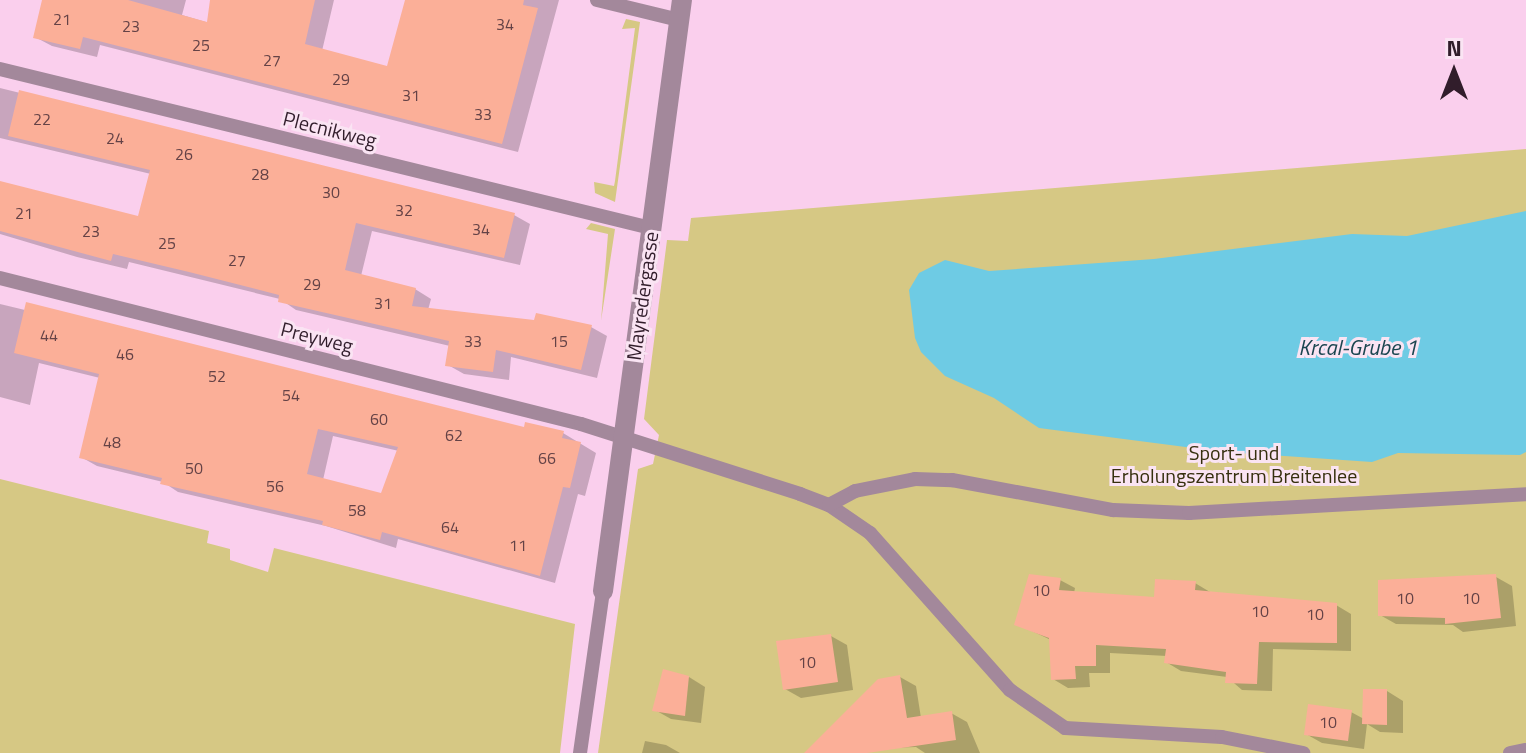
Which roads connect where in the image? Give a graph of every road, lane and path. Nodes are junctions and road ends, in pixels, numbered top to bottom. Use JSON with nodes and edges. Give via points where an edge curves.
{"nodes":[{"id":1,"x":597,"y":0,"type":"edge"},
{"id":2,"x":681,"y":10,"type":"edge"},
{"id":3,"x":0,"y":69,"type":"edge"},
{"id":4,"x":651,"y":228,"type":"junction"},
{"id":5,"x":0,"y":278,"type":"edge"},
{"id":6,"x":624,"y":436,"type":"junction"},
{"id":7,"x":1526,"y":494,"type":"edge"},
{"id":8,"x":829,"y":505,"type":"junction"},
{"id":9,"x":603,"y":591,"type":"joint"},
{"id":10,"x":1526,"y":750,"type":"edge"},
{"id":11,"x":580,"y":753,"type":"edge"},
{"id":12,"x":1303,"y":753,"type":"edge"},
{"id":13,"x":1510,"y":753,"type":"edge"}],
"edges":[{"from":1,"to":2,"type":"lane"},
{"from":2,"to":4,"type":"street","name":"Mayredergasse"},
{"from":3,"to":4,"type":"lane","name":"Plecnikweg"},
{"from":4,"to":6,"type":"street","name":"Mayredergasse"},
{"from":5,"to":6,"type":"lane","name":"Preyweg"},
{"from":6,"to":8,"type":"lane","name":"Preyweg"},
{"from":6,"to":9,"type":"street","name":"Mayredergasse"},
{"from":7,"to":8,"type":"lane","via":[[1189,513],[1113,510],[952,480],[915,479],[855,491]]},
{"from":8,"to":12,"type":"lane","name":"Preyweg","via":[[889,552],[1010,690],[1065,728],[1222,737]]},
{"from":9,"to":11,"type":"lane"},
{"from":10,"to":13,"type":"lane"}]}
